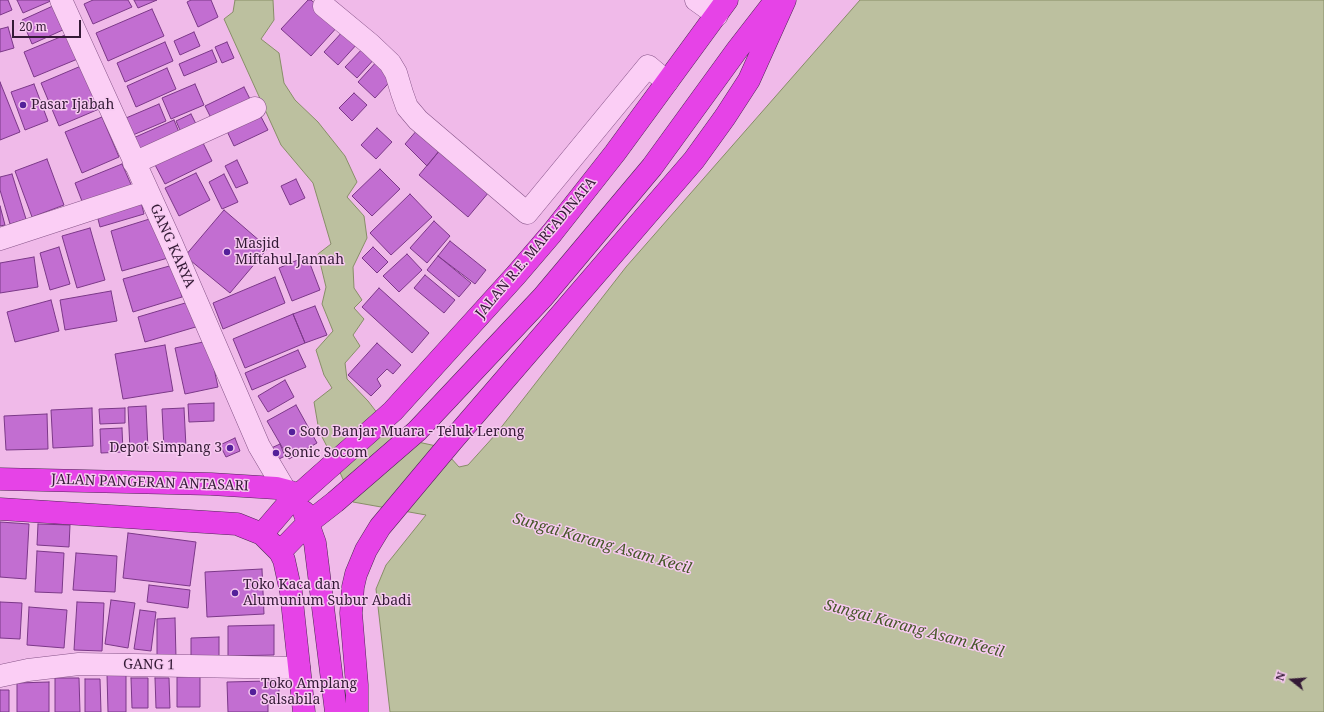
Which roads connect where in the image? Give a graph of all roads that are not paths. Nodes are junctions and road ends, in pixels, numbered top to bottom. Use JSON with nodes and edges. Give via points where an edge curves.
{"nodes":[{"id":1,"x":61,"y":0,"type":"edge"},
{"id":2,"x":696,"y":0,"type":"edge"},
{"id":3,"x":776,"y":0,"type":"edge"},
{"id":4,"x":785,"y":0,"type":"edge"},
{"id":5,"x":324,"y":6,"type":"dead end"},
{"id":6,"x":722,"y":7,"type":"edge"},
{"id":7,"x":667,"y":82,"type":"junction"},
{"id":8,"x":255,"y":108,"type":"dead end"},
{"id":9,"x":134,"y":163,"type":"junction"},
{"id":10,"x":147,"y":191,"type":"junction"},
{"id":11,"x":0,"y":238,"type":"edge"},
{"id":12,"x":0,"y":479,"type":"edge"},
{"id":13,"x":291,"y":493,"type":"junction"},
{"id":14,"x":0,"y":509,"type":"edge"},
{"id":15,"x":308,"y":523,"type":"junction"},
{"id":16,"x":262,"y":534,"type":"junction"},
{"id":17,"x":280,"y":552,"type":"junction"},
{"id":18,"x":299,"y":668,"type":"junction"},
{"id":19,"x":0,"y":676,"type":"edge"},
{"id":20,"x":304,"y":712,"type":"edge"},
{"id":21,"x":336,"y":712,"type":"edge"},
{"id":22,"x":357,"y":712,"type":"edge"}],
"edges":[{"from":1,"to":9,"type":"street","name":"GANG KARYA"},
{"from":2,"to":6,"type":"street"},
{"from":3,"to":15,"type":"highway","via":[[647,173],[543,296],[417,431]]},
{"from":4,"to":22,"type":"highway","via":[[748,80],[694,160],[452,441],[380,527],[366,550],[356,574],[351,613]]},
{"from":5,"to":7,"type":"street","via":[[390,63],[407,107],[418,120],[528,213],[648,66]]},
{"from":6,"to":7,"type":"highway","name":"JALAN R.E. MARTADINATA"},
{"from":7,"to":13,"type":"highway","name":"JALAN R.E. MARTADINATA","via":[[552,233],[393,411],[321,475]]},
{"from":8,"to":9,"type":"street"},
{"from":9,"to":10,"type":"street","name":"GANG KARYA"},
{"from":10,"to":11,"type":"street"},
{"from":10,"to":13,"type":"street","name":"GANG KARYA","via":[[259,446]]},
{"from":12,"to":13,"type":"highway","name":"JALAN PANGERAN ANTASARI","via":[[211,484],[276,488]]},
{"from":13,"to":15,"type":"highway"},
{"from":13,"to":16,"type":"highway","name":"JALAN R.E. MARTADINATA","via":[[286,506]]},
{"from":14,"to":16,"type":"highway","via":[[237,524]]},
{"from":15,"to":17,"type":"highway"},
{"from":15,"to":21,"type":"highway","via":[[314,543]]},
{"from":16,"to":17,"type":"highway"},
{"from":17,"to":18,"type":"highway","via":[[291,592]]},
{"from":18,"to":19,"type":"street","name":"GANG 1","via":[[79,664]]},
{"from":18,"to":20,"type":"highway"}]}
